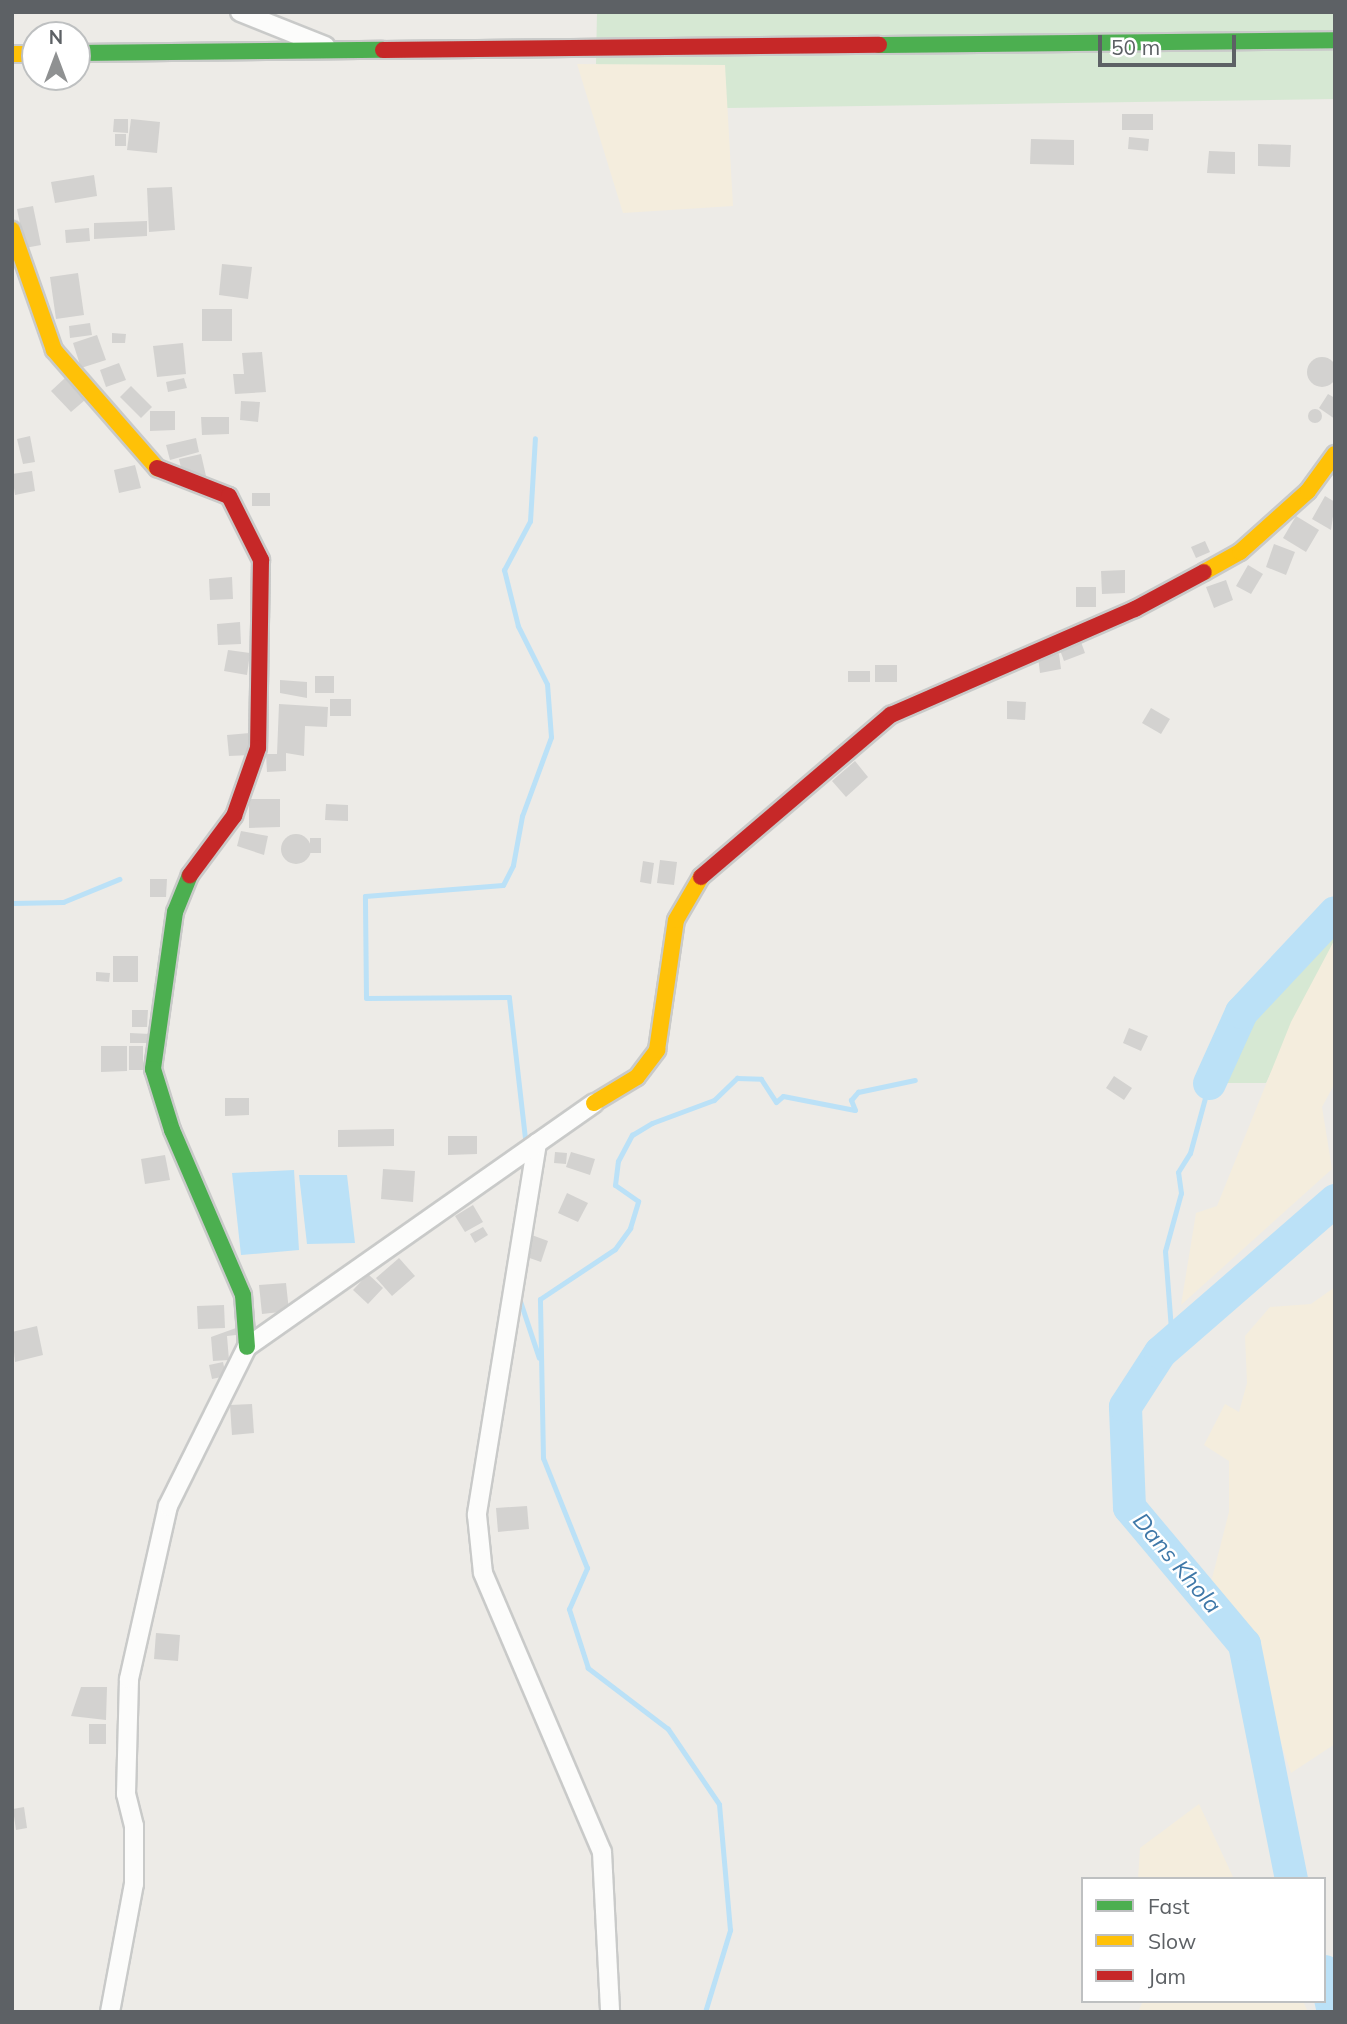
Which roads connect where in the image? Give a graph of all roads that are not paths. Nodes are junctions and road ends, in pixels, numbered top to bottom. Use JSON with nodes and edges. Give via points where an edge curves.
{"nodes":[{"id":1,"x":240,"y":12,"type":"edge"},
{"id":2,"x":1335,"y":40,"type":"edge"},
{"id":3,"x":331,"y":49,"type":"junction"},
{"id":4,"x":91,"y":53,"type":"edge"},
{"id":5,"x":12,"y":230,"type":"edge"},
{"id":6,"x":1335,"y":454,"type":"edge"},
{"id":7,"x":594,"y":1103,"type":"joint"},
{"id":8,"x":537,"y":1143,"type":"junction"},
{"id":9,"x":247,"y":1346,"type":"junction"},
{"id":10,"x":110,"y":2012,"type":"edge"},
{"id":11,"x":610,"y":2012,"type":"edge"}],
"edges":[{"from":1,"to":3,"type":"street"},
{"from":2,"to":3,"type":"main road"},
{"from":3,"to":4,"type":"main road"},
{"from":5,"to":9,"type":"main road","via":[[54,350],[154,467],[229,496],[261,560],[258,748],[234,816],[197,859],[174,912],[169,991],[153,1069],[243,1295]]},
{"from":6,"to":7,"type":"main road","via":[[1308,491],[1240,552],[1135,609],[891,715],[723,856],[695,883],[676,920],[657,1050],[636,1077]]},
{"from":7,"to":8,"type":"street"},
{"from":8,"to":9,"type":"street"},
{"from":8,"to":11,"type":"street","via":[[477,1515],[482,1573],[602,1852]]},
{"from":9,"to":10,"type":"street","via":[[168,1506],[128,1679],[126,1794],[134,1826],[134,1884]]}]}
